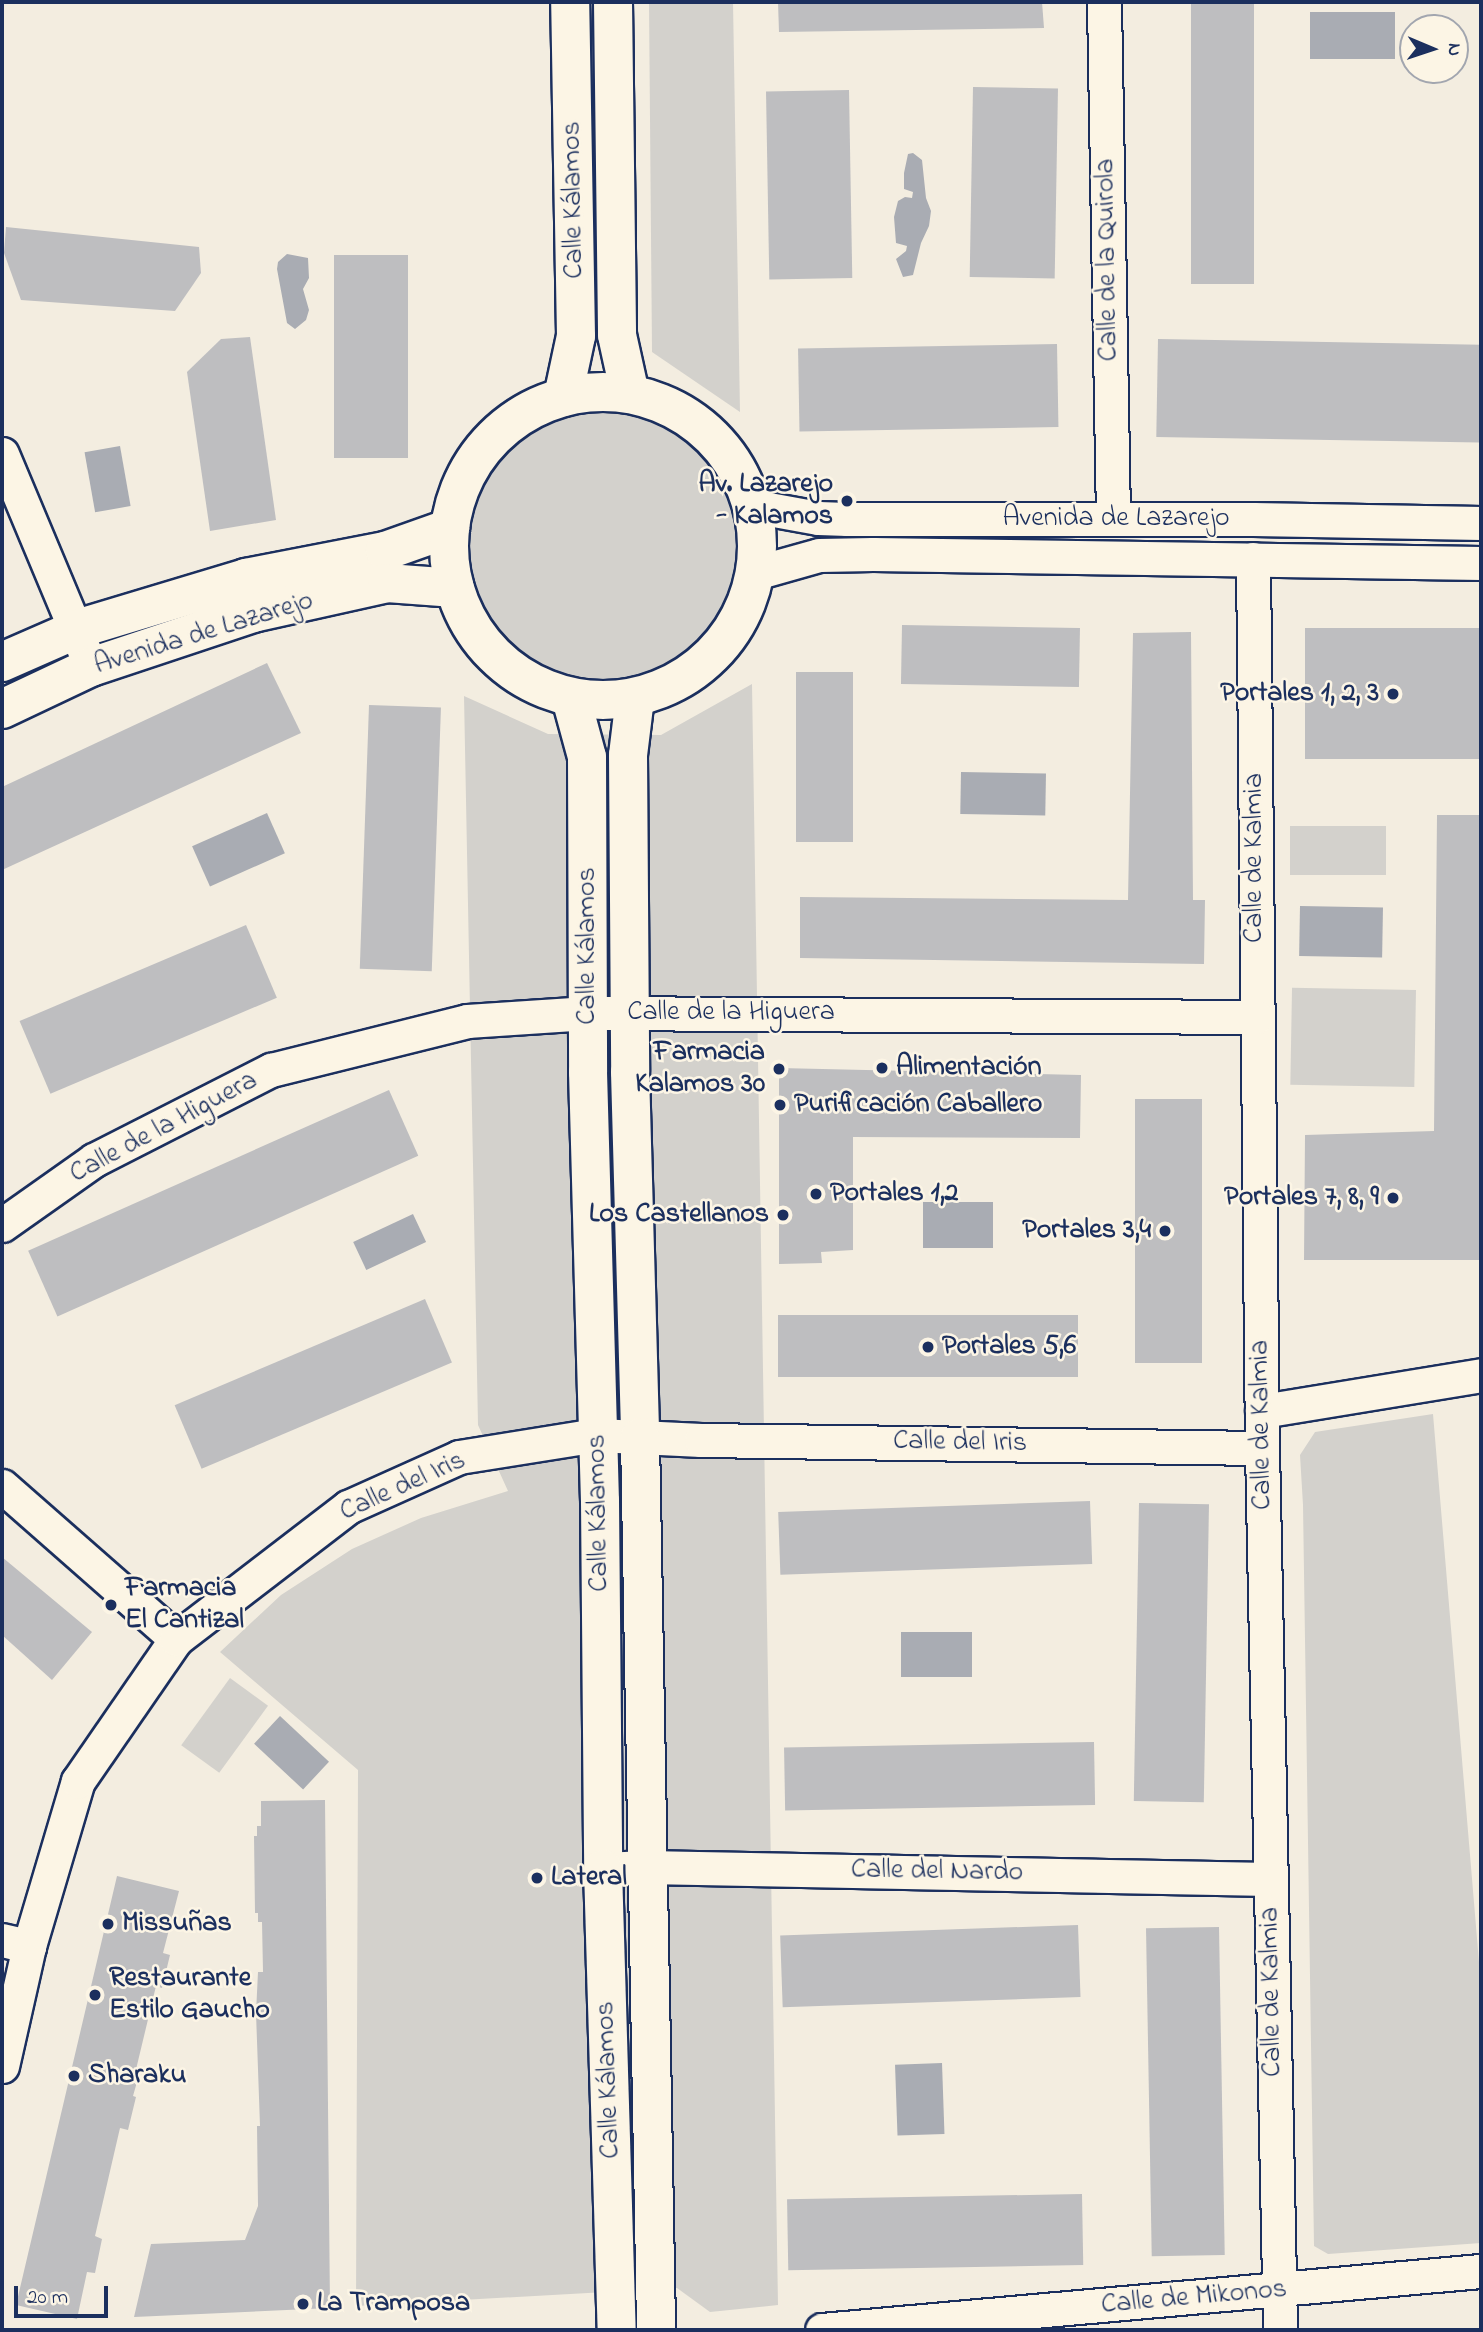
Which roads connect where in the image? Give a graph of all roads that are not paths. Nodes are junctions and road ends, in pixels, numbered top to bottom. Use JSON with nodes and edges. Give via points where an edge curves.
{"nodes":[{"id":1,"x":570,"y":2,"type":"edge"},
{"id":2,"x":613,"y":2,"type":"edge"},
{"id":3,"x":1104,"y":2,"type":"edge"},
{"id":4,"x":630,"y":394,"type":"junction"},
{"id":5,"x":563,"y":397,"type":"junction"},
{"id":6,"x":2,"y":454,"type":"edge"},
{"id":7,"x":752,"y":506,"type":"junction"},
{"id":8,"x":1113,"y":518,"type":"junction"},
{"id":9,"x":1481,"y":523,"type":"edge"},
{"id":10,"x":450,"y":528,"type":"junction"},
{"id":11,"x":1253,"y":559,"type":"junction"},
{"id":12,"x":1481,"y":563,"type":"edge"},
{"id":13,"x":755,"y":573,"type":"junction"},
{"id":14,"x":455,"y":589,"type":"junction"},
{"id":15,"x":77,"y":629,"type":"junction"},
{"id":16,"x":2,"y":662,"type":"edge"},
{"id":17,"x":91,"y":667,"type":"junction"},
{"id":18,"x":571,"y":698,"type":"junction"},
{"id":19,"x":635,"y":698,"type":"junction"},
{"id":20,"x":2,"y":709,"type":"edge"},
{"id":21,"x":588,"y":1013,"type":"junction"},
{"id":22,"x":631,"y":1013,"type":"junction"},
{"id":23,"x":1256,"y":1017,"type":"junction"},
{"id":24,"x":2,"y":1225,"type":"edge"},
{"id":25,"x":1481,"y":1375,"type":"edge"},
{"id":26,"x":1262,"y":1411,"type":"junction"},
{"id":27,"x":597,"y":1435,"type":"junction"},
{"id":28,"x":640,"y":1437,"type":"junction"},
{"id":29,"x":1262,"y":1448,"type":"junction"},
{"id":30,"x":2,"y":1486,"type":"edge"},
{"id":31,"x":176,"y":1639,"type":"junction"},
{"id":32,"x":646,"y":1867,"type":"junction"},
{"id":33,"x":603,"y":1869,"type":"junction"},
{"id":34,"x":1270,"y":1879,"type":"junction"},
{"id":35,"x":15,"y":1943,"type":"edge"},
{"id":36,"x":2,"y":2066,"type":"edge"},
{"id":37,"x":1481,"y":2271,"type":"edge"},
{"id":38,"x":1277,"y":2291,"type":"junction"},
{"id":39,"x":617,"y":2330,"type":"edge"},
{"id":40,"x":656,"y":2330,"type":"edge"},
{"id":41,"x":822,"y":2330,"type":"edge"},
{"id":42,"x":1280,"y":2330,"type":"edge"}],
"edges":[{"from":1,"to":5,"type":"main road","name":"Calle Kálamos","via":[[576,336]]},
{"from":2,"to":4,"type":"main road","name":"Calle Kálamos","via":[[617,335]]},
{"from":3,"to":8,"type":"street","name":"Calle de la Quirola"},
{"from":4,"to":5,"type":"main road","via":[[597,391]]},
{"from":4,"to":7,"type":"main road","via":[[663,404],[720,444],[739,473]]},
{"from":5,"to":10,"type":"main road","via":[[509,425],[475,460],[459,492]]},
{"from":6,"to":15,"type":"street"},
{"from":7,"to":8,"type":"street","name":"Avenida de Lazarejo","via":[[827,518]]},
{"from":7,"to":13,"type":"main road","via":[[758,539]]},
{"from":8,"to":9,"type":"street","name":"Avenida de Lazarejo"},
{"from":10,"to":14,"type":"main road"},
{"from":10,"to":15,"type":"main road","name":"Avenida de Lazarejo","via":[[385,551],[246,578]]},
{"from":11,"to":12,"type":"street","name":"Avenida de Lazarejo"},
{"from":11,"to":13,"type":"street","name":"Avenida de Lazarejo","via":[[819,555]]},
{"from":11,"to":23,"type":"street","name":"Calle de Kalmia"},
{"from":13,"to":19,"type":"main road","via":[[745,608],[726,640],[701,667],[670,686]]},
{"from":14,"to":17,"type":"main road","name":"Avenida de Lazarejo","via":[[387,583],[253,612]]},
{"from":14,"to":18,"type":"main road","via":[[472,627],[498,659],[532,684]]},
{"from":15,"to":16,"type":"main road","name":"Avenida de Lazarejo"},
{"from":15,"to":17,"type":"street"},
{"from":17,"to":20,"type":"main road","name":"Avenida de Lazarejo"},
{"from":18,"to":19,"type":"main road"},
{"from":18,"to":21,"type":"main road","name":"Calle Kálamos","via":[[587,757]]},
{"from":19,"to":22,"type":"main road","name":"Calle Kálamos","via":[[628,755]]},
{"from":21,"to":22,"type":"street","name":"Calle de la Higuera"},
{"from":21,"to":24,"type":"street","name":"Calle de la Higuera","via":[[467,1021],[271,1070],[94,1160]]},
{"from":21,"to":27,"type":"main road","name":"Calle Kálamos"},
{"from":22,"to":23,"type":"street","name":"Calle de la Higuera"},
{"from":22,"to":28,"type":"main road","name":"Calle Kálamos"},
{"from":23,"to":26,"type":"street","name":"Calle de Kalmia"},
{"from":25,"to":26,"type":"street"},
{"from":26,"to":29,"type":"street","name":"Calle de Kalmia"},
{"from":27,"to":28,"type":"street","name":"Calle del Iris"},
{"from":27,"to":31,"type":"street","name":"Calle del Iris","via":[[459,1457],[348,1507]]},
{"from":27,"to":33,"type":"main road","name":"Calle Kálamos"},
{"from":28,"to":29,"type":"street","name":"Calle del Iris"},
{"from":28,"to":32,"type":"main road","name":"Calle Kálamos"},
{"from":29,"to":34,"type":"street","name":"Calle de Kalmia"},
{"from":30,"to":31,"type":"street"},
{"from":31,"to":35,"type":"street","name":"Calle del Iris","via":[[78,1781]]},
{"from":32,"to":33,"type":"street","name":"Calle del Nardo"},
{"from":32,"to":34,"type":"street","name":"Calle del Nardo"},
{"from":32,"to":40,"type":"main road","name":"Calle Kálamos"},
{"from":33,"to":39,"type":"main road","name":"Calle Kálamos"},
{"from":34,"to":38,"type":"street","name":"Calle de Kalmia"},
{"from":35,"to":36,"type":"street","name":"Calle del Iris"},
{"from":37,"to":38,"type":"street","name":"Calle de Mikonos"},
{"from":38,"to":41,"type":"street","name":"Calle de Mikonos"},
{"from":38,"to":42,"type":"street","name":"Calle de Kalmia"}]}
